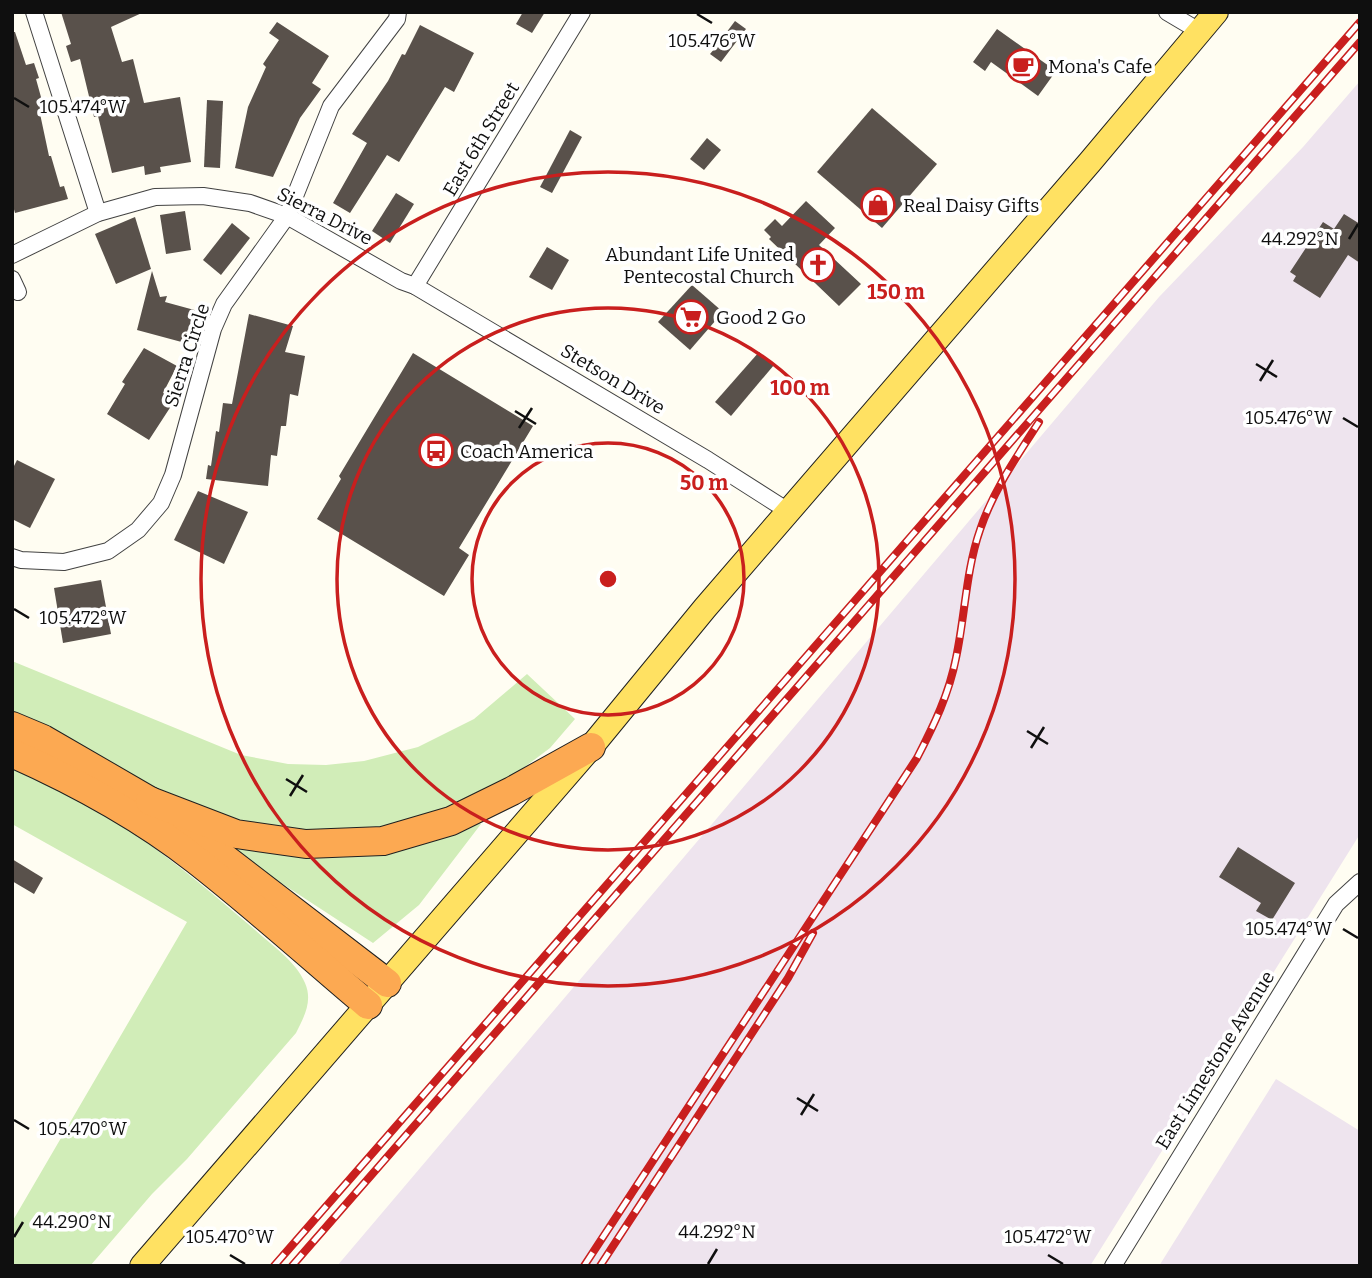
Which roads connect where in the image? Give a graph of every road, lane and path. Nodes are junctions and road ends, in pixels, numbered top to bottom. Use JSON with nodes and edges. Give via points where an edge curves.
{"nodes":[{"id":1,"x":34,"y":12,"type":"edge"},
{"id":2,"x":398,"y":12,"type":"edge"},
{"id":3,"x":582,"y":12,"type":"edge"},
{"id":4,"x":1167,"y":12,"type":"edge"},
{"id":5,"x":1216,"y":12,"type":"edge"},
{"id":6,"x":1199,"y":32,"type":"junction"},
{"id":7,"x":98,"y":213,"type":"junction"},
{"id":8,"x":287,"y":216,"type":"junction"},
{"id":9,"x":12,"y":255,"type":"edge"},
{"id":10,"x":415,"y":286,"type":"junction"},
{"id":11,"x":789,"y":511,"type":"junction"},
{"id":12,"x":12,"y":557,"type":"edge"},
{"id":13,"x":12,"y":726,"type":"edge"},
{"id":14,"x":591,"y":747,"type":"junction"},
{"id":15,"x":12,"y":753,"type":"edge"},
{"id":16,"x":150,"y":801,"type":"junction"},
{"id":17,"x":1360,"y":882,"type":"edge"},
{"id":18,"x":387,"y":983,"type":"junction"},
{"id":19,"x":368,"y":1005,"type":"junction"},
{"id":20,"x":142,"y":1266,"type":"edge"},
{"id":21,"x":1113,"y":1266,"type":"edge"}],
"edges":[{"from":1,"to":7,"type":"street"},
{"from":2,"to":8,"type":"street","name":"Sierra Circle","via":[[331,106]]},
{"from":3,"to":10,"type":"street","name":"East 6th Street"},
{"from":4,"to":6,"type":"street"},
{"from":5,"to":6,"type":"main road"},
{"from":6,"to":11,"type":"main road"},
{"from":7,"to":8,"type":"street","name":"Sierra Drive","via":[[155,197],[203,196],[250,203]]},
{"from":7,"to":9,"type":"street","name":"Sierra Drive"},
{"from":8,"to":10,"type":"street","name":"Sierra Drive"},
{"from":8,"to":12,"type":"street","name":"Sierra Circle","via":[[225,304],[213,329],[161,503],[138,530],[108,551],[64,562]]},
{"from":10,"to":11,"type":"street","name":"Stetson Drive"},
{"from":11,"to":14,"type":"main road"},
{"from":13,"to":16,"type":"highway","via":[[44,738]]},
{"from":14,"to":16,"type":"highway","via":[[451,821],[383,841],[306,844],[236,834]]},
{"from":14,"to":18,"type":"main road"},
{"from":15,"to":19,"type":"highway","via":[[66,777],[195,859]]},
{"from":16,"to":18,"type":"highway"},
{"from":17,"to":21,"type":"street","name":"East Limestone Avenue","via":[[1336,904]]},
{"from":18,"to":19,"type":"main road"},
{"from":19,"to":20,"type":"main road"}]}
